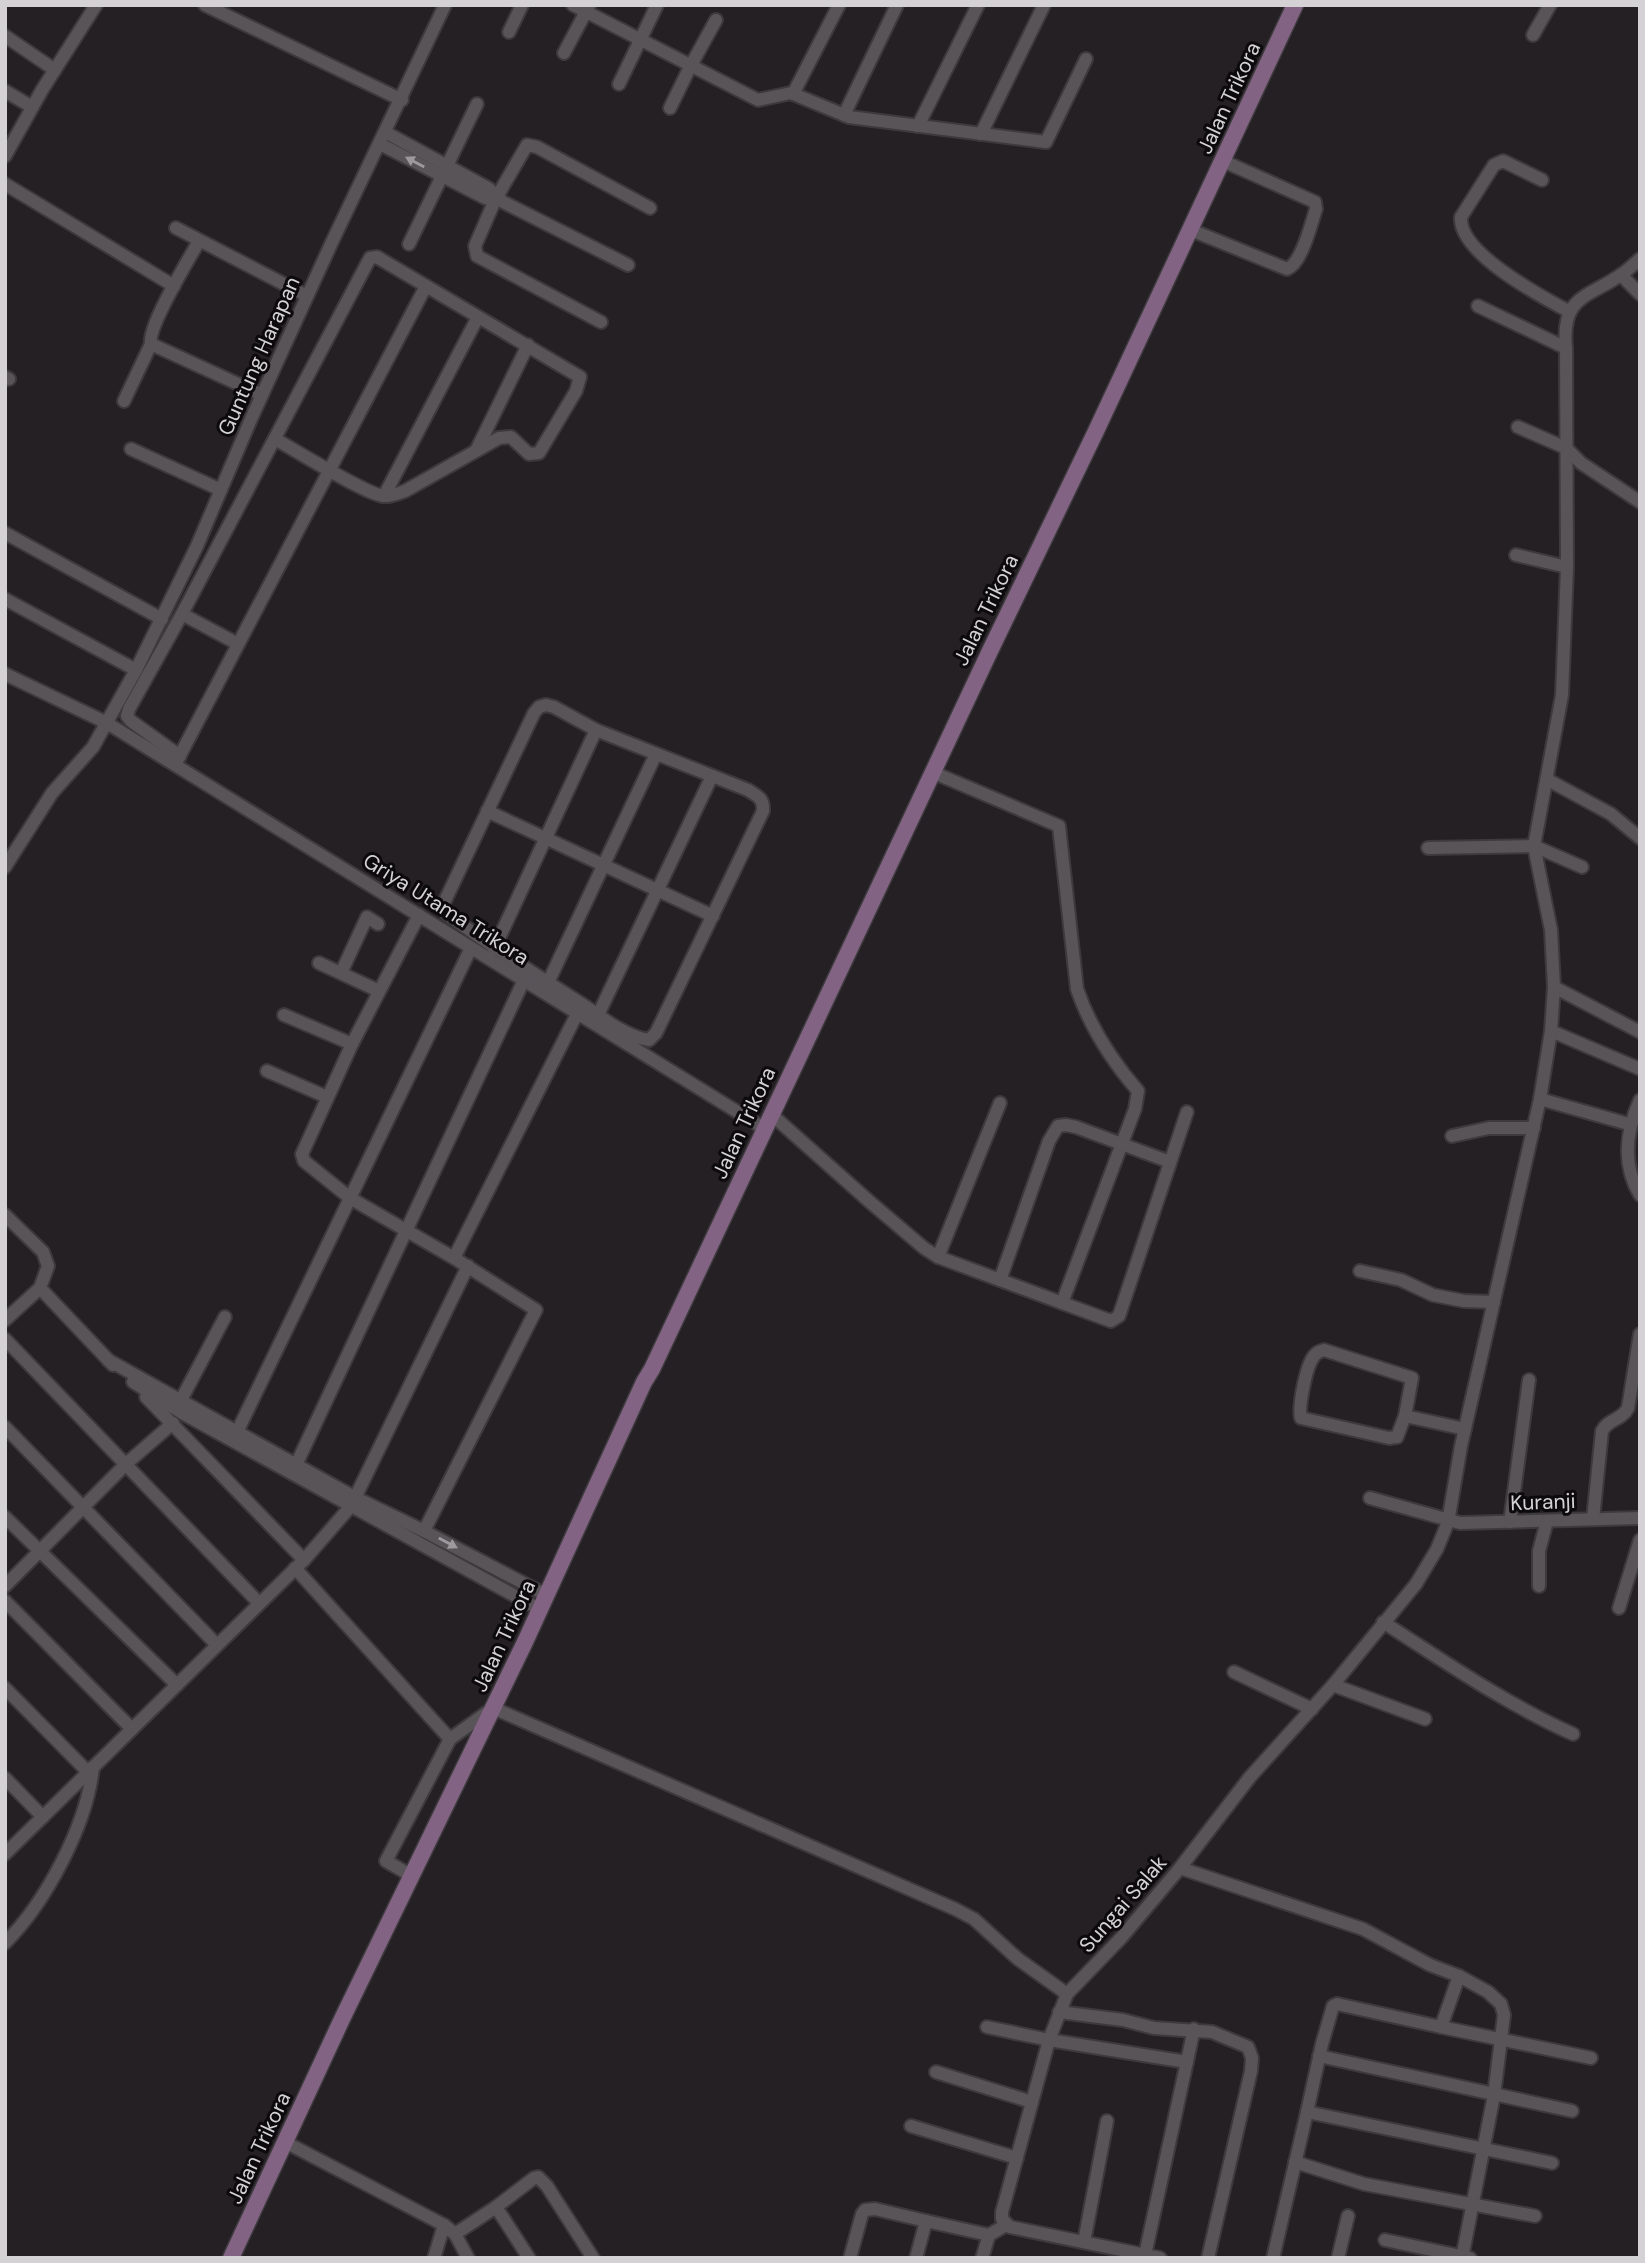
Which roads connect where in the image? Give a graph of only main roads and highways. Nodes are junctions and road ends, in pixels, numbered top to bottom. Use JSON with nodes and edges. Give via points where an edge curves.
{"nodes":[{"id":1,"x":1295,"y":5,"type":"edge"},
{"id":2,"x":231,"y":2258,"type":"edge"}],
"edges":[{"from":1,"to":2,"type":"main road","name":"Jalan Trikora"}]}
